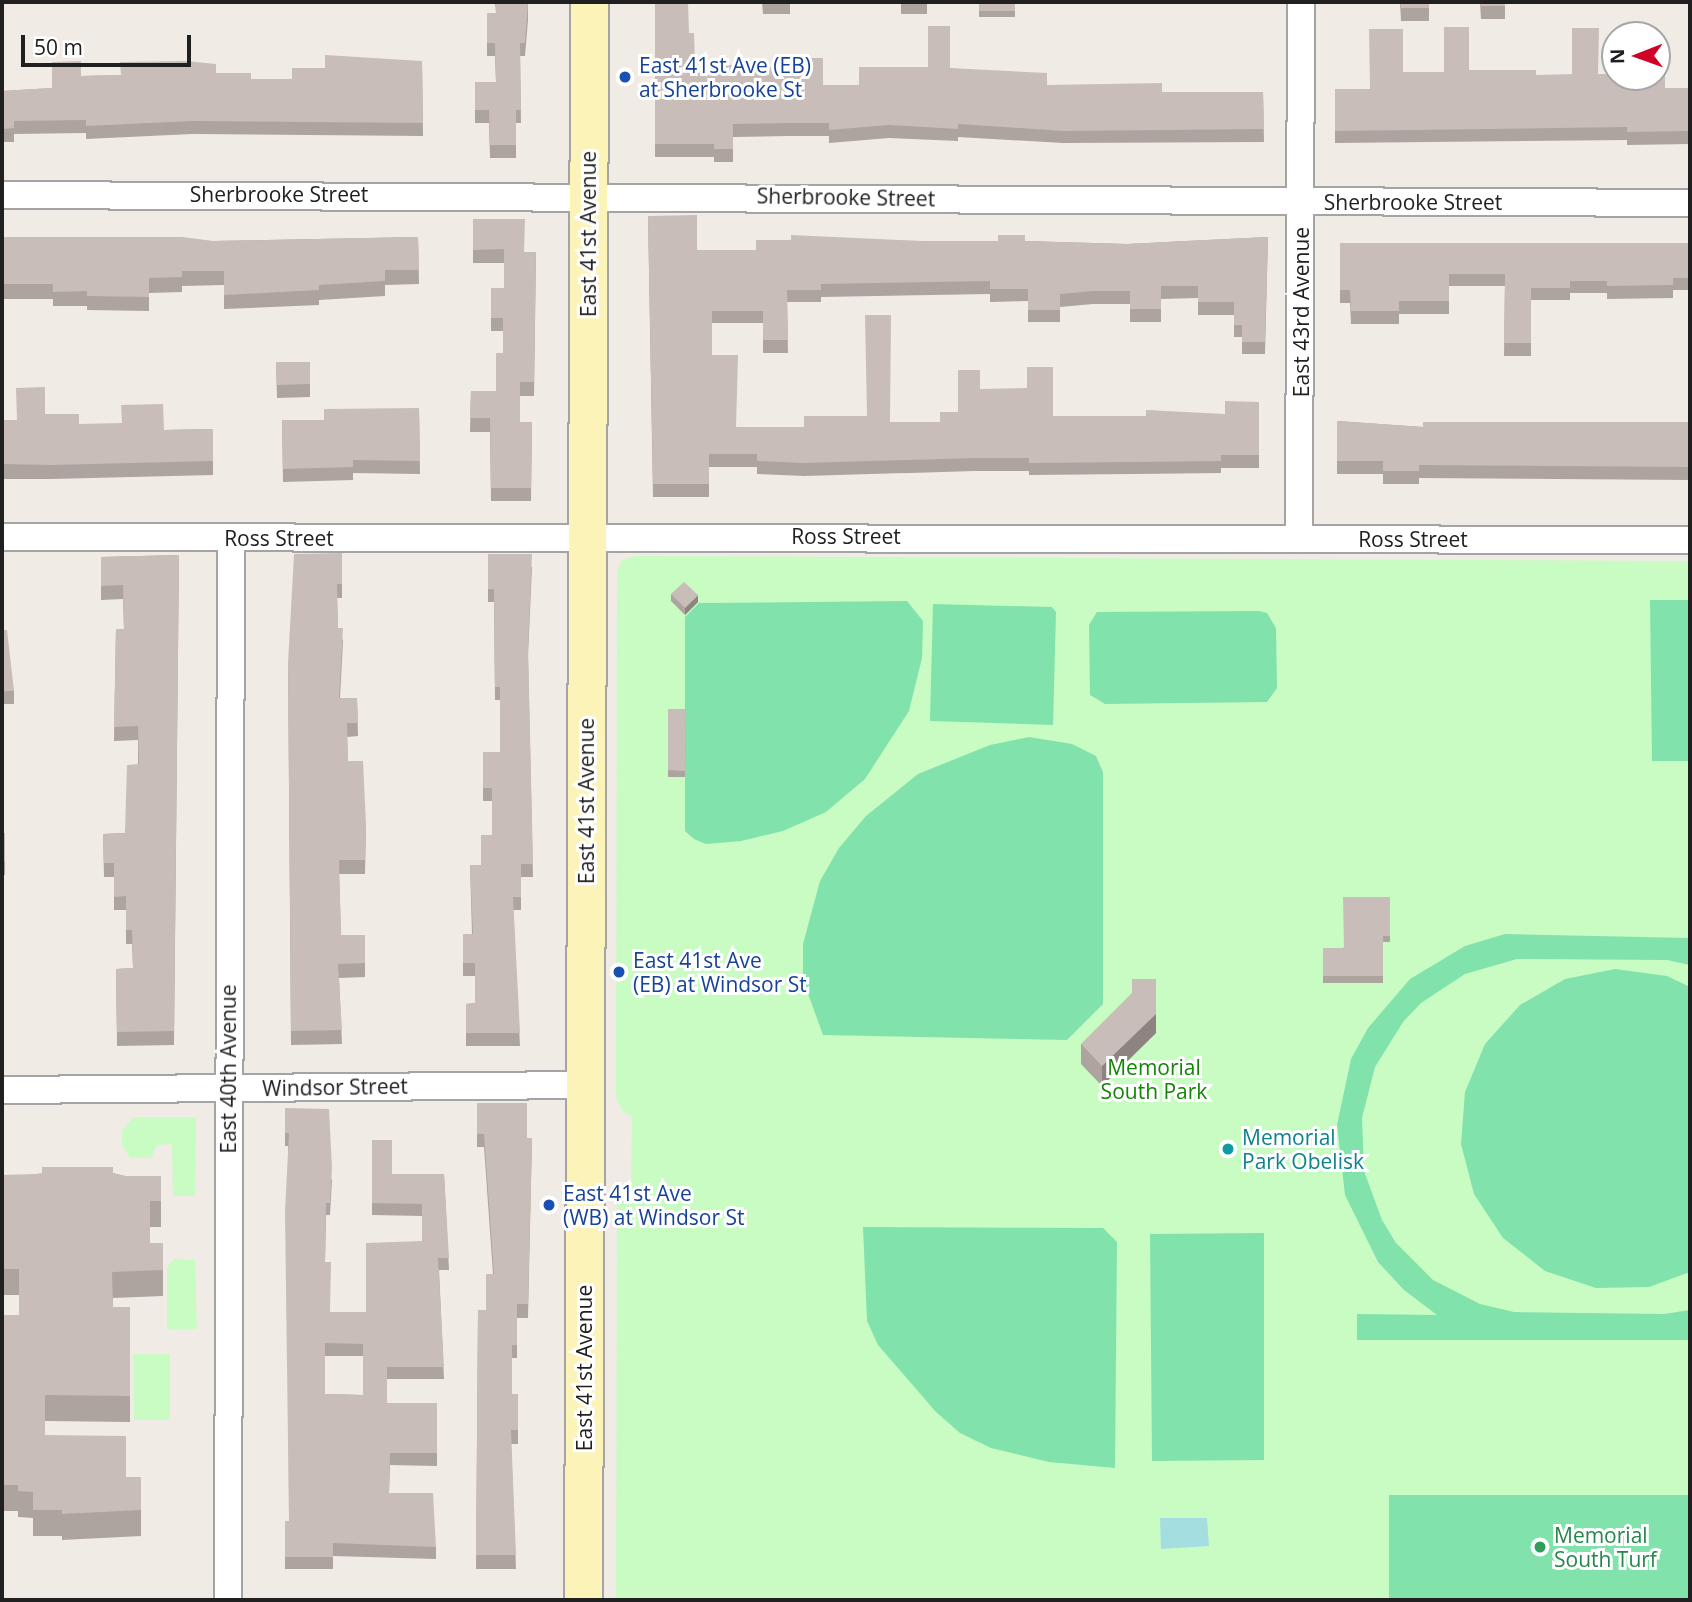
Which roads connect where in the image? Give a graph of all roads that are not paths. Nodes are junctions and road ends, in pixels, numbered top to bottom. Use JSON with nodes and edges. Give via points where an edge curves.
{"nodes":[{"id":1,"x":589,"y":2,"type":"edge"},
{"id":2,"x":1301,"y":2,"type":"edge"},
{"id":3,"x":2,"y":195,"type":"edge"},
{"id":4,"x":588,"y":196,"type":"junction"},
{"id":5,"x":1300,"y":201,"type":"junction"},
{"id":6,"x":1690,"y":203,"type":"edge"},
{"id":7,"x":2,"y":537,"type":"edge"},
{"id":8,"x":231,"y":538,"type":"junction"},
{"id":9,"x":587,"y":538,"type":"junction"},
{"id":10,"x":1299,"y":538,"type":"junction"},
{"id":11,"x":1690,"y":540,"type":"edge"},
{"id":12,"x":585,"y":1085,"type":"junction"},
{"id":13,"x":228,"y":1088,"type":"junction"},
{"id":14,"x":2,"y":1090,"type":"edge"},
{"id":15,"x":228,"y":1600,"type":"edge"},
{"id":16,"x":583,"y":1600,"type":"edge"}],
"edges":[{"from":1,"to":4,"type":"main road","name":"East 41st Avenue"},
{"from":2,"to":5,"type":"street","name":"East 43rd Avenue"},
{"from":3,"to":4,"type":"street","name":"Sherbrooke Street"},
{"from":4,"to":5,"type":"street","name":"Sherbrooke Street"},
{"from":4,"to":9,"type":"main road","name":"East 41st Avenue"},
{"from":5,"to":6,"type":"street","name":"Sherbrooke Street"},
{"from":5,"to":10,"type":"street","name":"East 43rd Avenue"},
{"from":7,"to":8,"type":"street","name":"Ross Street"},
{"from":8,"to":9,"type":"street","name":"Ross Street"},
{"from":8,"to":13,"type":"street","name":"East 40th Avenue"},
{"from":9,"to":10,"type":"street","name":"Ross Street"},
{"from":9,"to":12,"type":"main road","name":"East 41st Avenue"},
{"from":10,"to":11,"type":"street","name":"Ross Street"},
{"from":12,"to":13,"type":"street","name":"Windsor Street"},
{"from":12,"to":16,"type":"main road","name":"East 41st Avenue"},
{"from":13,"to":14,"type":"street","name":"Windsor Street"},
{"from":13,"to":15,"type":"street","name":"East 40th Avenue"}]}
